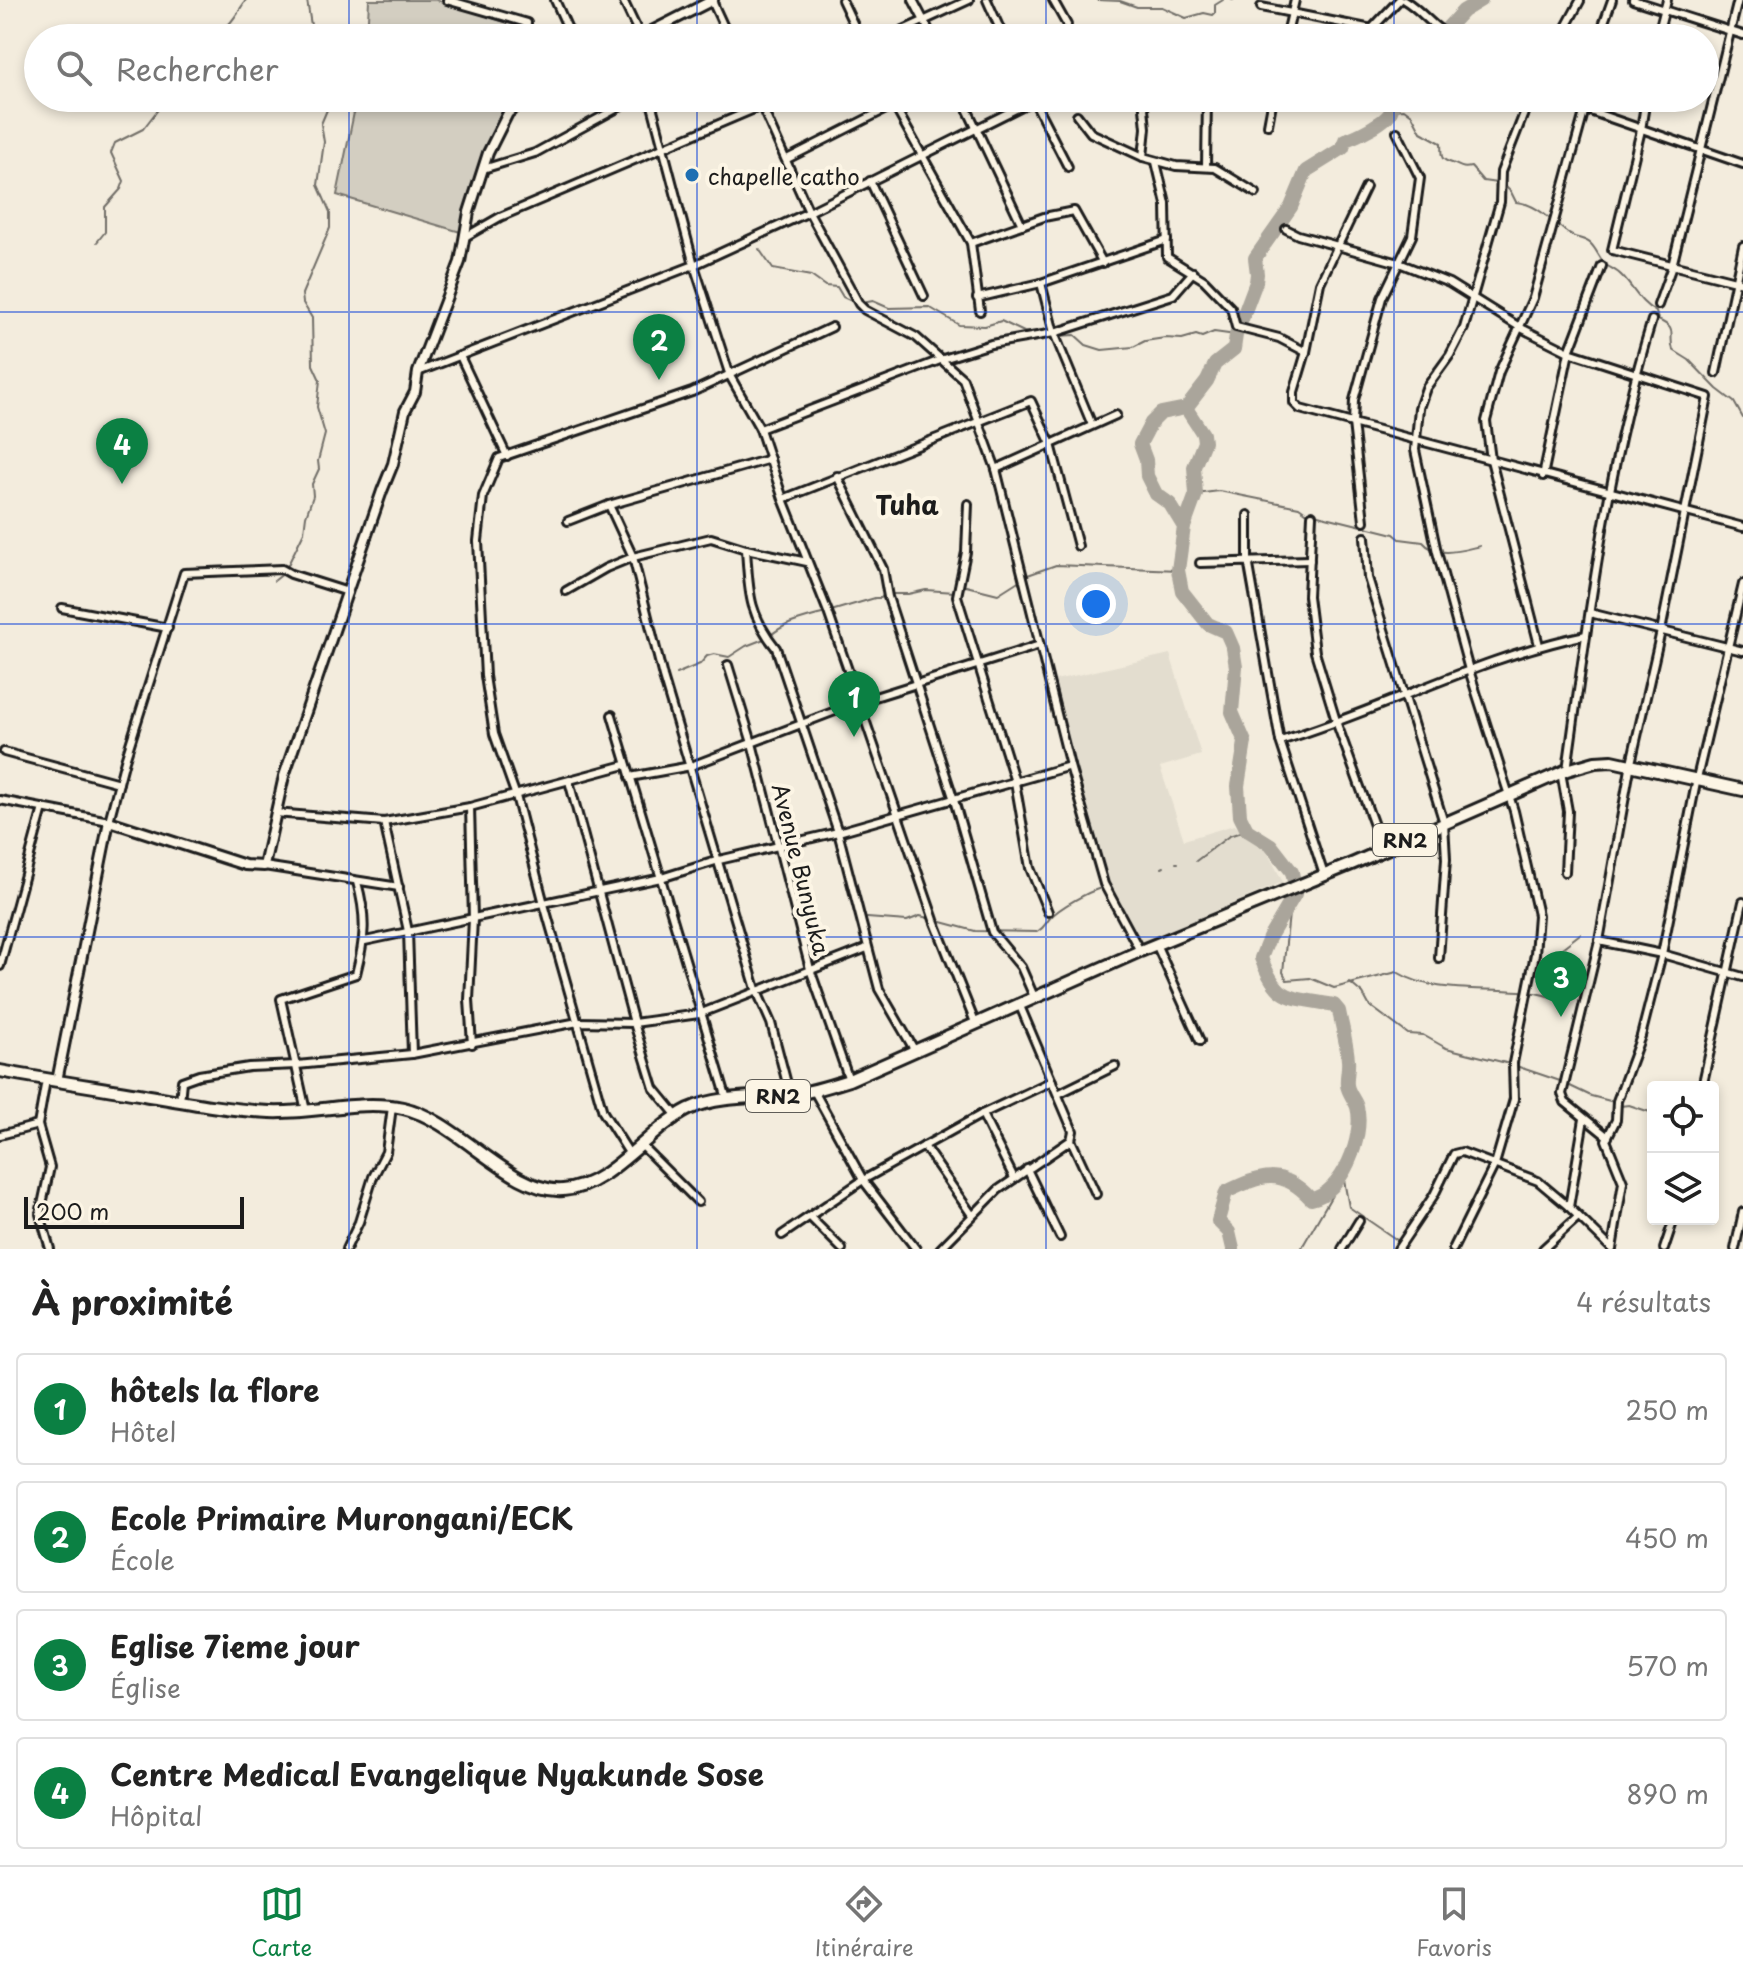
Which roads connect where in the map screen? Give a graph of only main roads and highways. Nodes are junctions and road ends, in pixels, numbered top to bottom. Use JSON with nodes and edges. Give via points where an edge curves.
{"nodes":[{"id":1,"x":1743,"y":790,"type":"edge"},
{"id":2,"x":0,"y":1071,"type":"edge"}],
"edges":[{"from":1,"to":2,"type":"highway","number":"RN2","via":[[1631,763],[1595,762],[1564,771],[849,1080],[790,1095],[703,1104],[677,1116],[595,1180],[564,1190],[525,1182],[435,1121],[392,1107],[363,1104],[271,1112]]}]}
